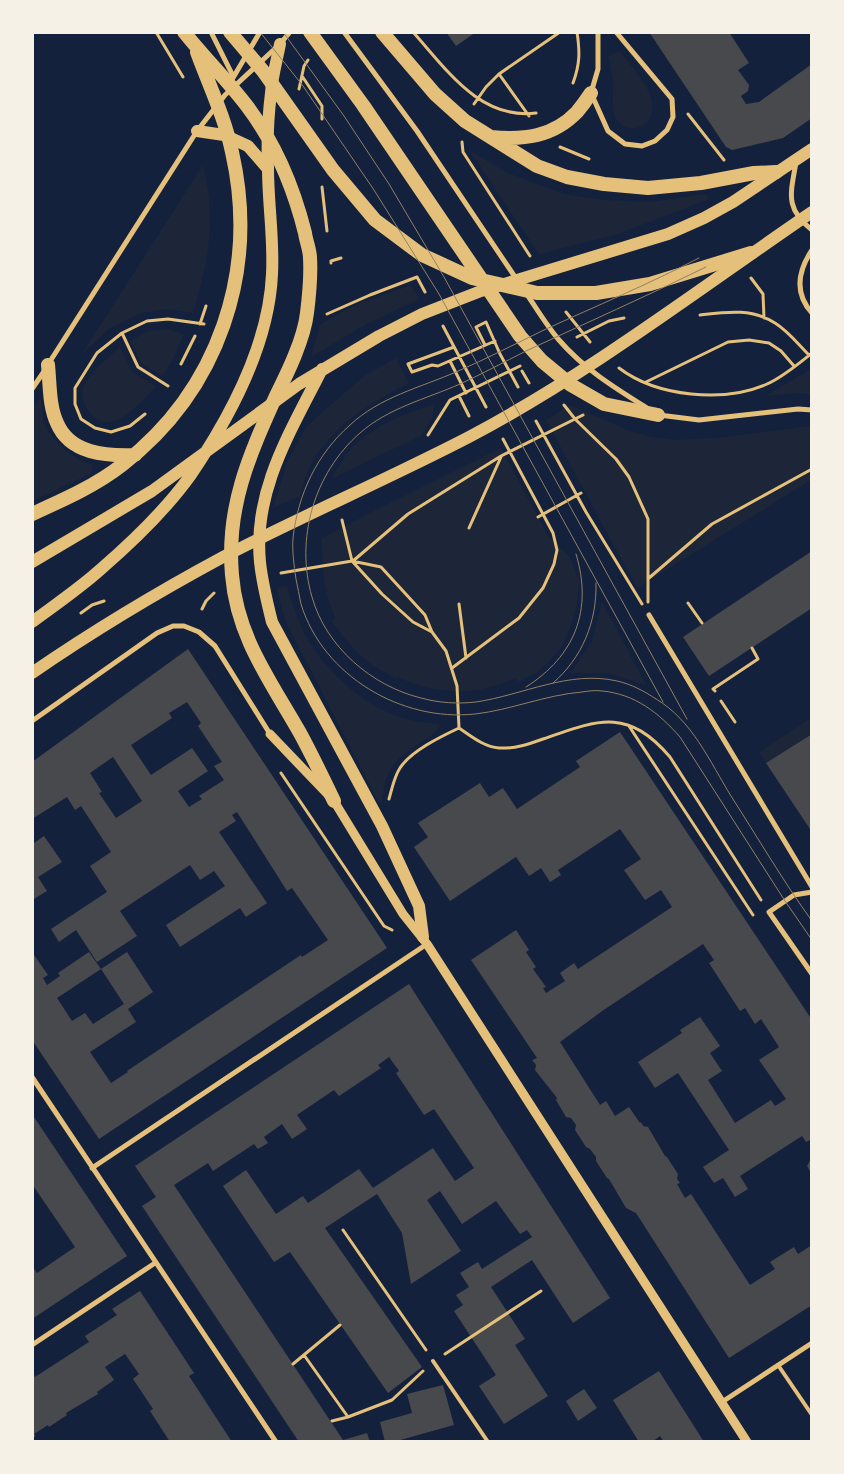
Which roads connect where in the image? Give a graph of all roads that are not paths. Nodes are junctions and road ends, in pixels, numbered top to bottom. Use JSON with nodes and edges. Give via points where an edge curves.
{"nodes":[{"id":1,"x":184,"y":32,"type":"edge"},
{"id":2,"x":211,"y":32,"type":"edge"},
{"id":3,"x":230,"y":32,"type":"edge"},
{"id":4,"x":260,"y":32,"type":"edge"},
{"id":5,"x":290,"y":32,"type":"edge"},
{"id":6,"x":310,"y":32,"type":"edge"},
{"id":7,"x":382,"y":32,"type":"edge"},
{"id":8,"x":598,"y":32,"type":"edge"},
{"id":9,"x":616,"y":32,"type":"edge"},
{"id":10,"x":346,"y":35,"type":"edge"},
{"id":11,"x":280,"y":44,"type":"junction"},
{"id":12,"x":194,"y":45,"type":"junction"},
{"id":13,"x":233,"y":76,"type":"junction"},
{"id":14,"x":591,"y":93,"type":"junction"},
{"id":15,"x":225,"y":95,"type":"junction"},
{"id":16,"x":197,"y":131,"type":"junction"},
{"id":17,"x":488,"y":137,"type":"junction"},
{"id":18,"x":812,"y":149,"type":"edge"},
{"id":19,"x":796,"y":159,"type":"junction"},
{"id":20,"x":268,"y":169,"type":"junction"},
{"id":21,"x":776,"y":172,"type":"junction"},
{"id":22,"x":812,"y":212,"type":"edge"},
{"id":23,"x":812,"y":230,"type":"edge"},
{"id":24,"x":812,"y":250,"type":"edge"},
{"id":25,"x":751,"y":253,"type":"junction"},
{"id":26,"x":812,"y":313,"type":"edge"},
{"id":27,"x":48,"y":365,"type":"junction"},
{"id":28,"x":322,"y":369,"type":"junction"},
{"id":29,"x":32,"y":389,"type":"edge"},
{"id":30,"x":812,"y":410,"type":"edge"},
{"id":31,"x":663,"y":416,"type":"junction"},
{"id":32,"x":135,"y":455,"type":"junction"},
{"id":33,"x":32,"y":514,"type":"edge"},
{"id":34,"x":32,"y":562,"type":"edge"},
{"id":35,"x":649,"y":615,"type":"road end"},
{"id":36,"x":32,"y":622,"type":"edge"},
{"id":37,"x":32,"y":673,"type":"edge"},
{"id":38,"x":32,"y":721,"type":"edge"},
{"id":39,"x":270,"y":734,"type":"joint"},
{"id":40,"x":334,"y":801,"type":"junction"},
{"id":41,"x":812,"y":887,"type":"edge"},
{"id":42,"x":812,"y":892,"type":"edge"},
{"id":43,"x":425,"y":941,"type":"junction"},
{"id":44,"x":812,"y":974,"type":"edge"},
{"id":45,"x":32,"y":1077,"type":"edge"},
{"id":46,"x":92,"y":1168,"type":"junction"},
{"id":47,"x":155,"y":1263,"type":"junction"},
{"id":48,"x":812,"y":1343,"type":"edge"},
{"id":49,"x":32,"y":1345,"type":"edge"},
{"id":50,"x":433,"y":1361,"type":"road end"},
{"id":51,"x":778,"y":1365,"type":"junction"},
{"id":52,"x":722,"y":1402,"type":"junction"},
{"id":53,"x":812,"y":1415,"type":"edge"},
{"id":54,"x":276,"y":1442,"type":"edge"},
{"id":55,"x":488,"y":1442,"type":"edge"},
{"id":56,"x":747,"y":1442,"type":"edge"}],
"edges":[{"from":1,"to":12,"type":"highway"},
{"from":2,"to":13,"type":"street"},
{"from":3,"to":25,"type":"highway","via":[[263,71],[333,170],[375,220],[422,255],[472,278],[537,294],[596,293],[650,284]]},
{"from":4,"to":13,"type":"street"},
{"from":5,"to":11,"type":"street"},
{"from":6,"to":31,"type":"highway","via":[[520,336],[542,361],[571,385],[604,404]]},
{"from":7,"to":17,"type":"highway","via":[[435,94]]},
{"from":8,"to":14,"type":"street","via":[[598,69]]},
{"from":9,"to":14,"type":"street","via":[[672,99],[673,117],[667,130],[655,141],[642,146],[625,144],[608,132]]},
{"from":10,"to":31,"type":"street","via":[[559,340],[612,386]]},
{"from":11,"to":15,"type":"street"},
{"from":11,"to":20,"type":"main road","via":[[271,92]]},
{"from":12,"to":32,"type":"highway","via":[[232,152],[240,196],[241,239],[237,272],[232,301],[218,341],[201,375],[172,418]]},
{"from":12,"to":40,"type":"highway","via":[[248,107],[272,145],[300,214],[310,257],[307,314],[292,362],[244,471],[236,501],[231,538],[232,573],[236,606],[246,637]]},
{"from":13,"to":15,"type":"street"},
{"from":14,"to":17,"type":"highway","via":[[577,112],[538,136]]},
{"from":15,"to":16,"type":"street"},
{"from":16,"to":20,"type":"main road","via":[[224,135],[248,146]]},
{"from":16,"to":27,"type":"street"},
{"from":17,"to":21,"type":"highway","via":[[538,166],[567,177],[604,184],[648,188]]},
{"from":18,"to":19,"type":"main road"},
{"from":19,"to":21,"type":"main road"},
{"from":19,"to":23,"type":"street","via":[[790,200],[802,223]]},
{"from":20,"to":36,"type":"main road","via":[[273,236],[272,276],[266,315],[254,355],[220,427],[189,476],[150,522],[100,570]]},
{"from":21,"to":28,"type":"main road","via":[[733,202],[668,234],[480,291],[422,314]]},
{"from":22,"to":25,"type":"main road"},
{"from":24,"to":26,"type":"street","via":[[804,263],[800,292],[805,306]]},
{"from":25,"to":37,"type":"main road","via":[[540,397],[469,437],[175,583]]},
{"from":27,"to":29,"type":"street"},
{"from":27,"to":32,"type":"highway","via":[[57,424],[68,440],[92,452]]},
{"from":28,"to":34,"type":"main road","via":[[152,491]]},
{"from":28,"to":43,"type":"main road","via":[[268,483],[259,530],[264,590],[272,622],[382,826],[418,906]]},
{"from":30,"to":31,"type":"street","via":[[699,420]]},
{"from":32,"to":33,"type":"highway","via":[[97,482]]},
{"from":35,"to":41,"type":"street"},
{"from":38,"to":39,"type":"street","via":[[157,633],[172,626],[184,626],[199,632],[215,646]]},
{"from":39,"to":40,"type":"street"},
{"from":40,"to":43,"type":"street","via":[[403,914]]},
{"from":42,"to":44,"type":"street","via":[[794,895],[769,912]]},
{"from":43,"to":46,"type":"street"},
{"from":43,"to":52,"type":"street"},
{"from":45,"to":46,"type":"street"},
{"from":46,"to":47,"type":"street"},
{"from":47,"to":49,"type":"street"},
{"from":47,"to":54,"type":"street"},
{"from":48,"to":51,"type":"street"},
{"from":50,"to":55,"type":"lane"},
{"from":51,"to":52,"type":"street"},
{"from":51,"to":53,"type":"lane"},
{"from":52,"to":56,"type":"street"}]}
